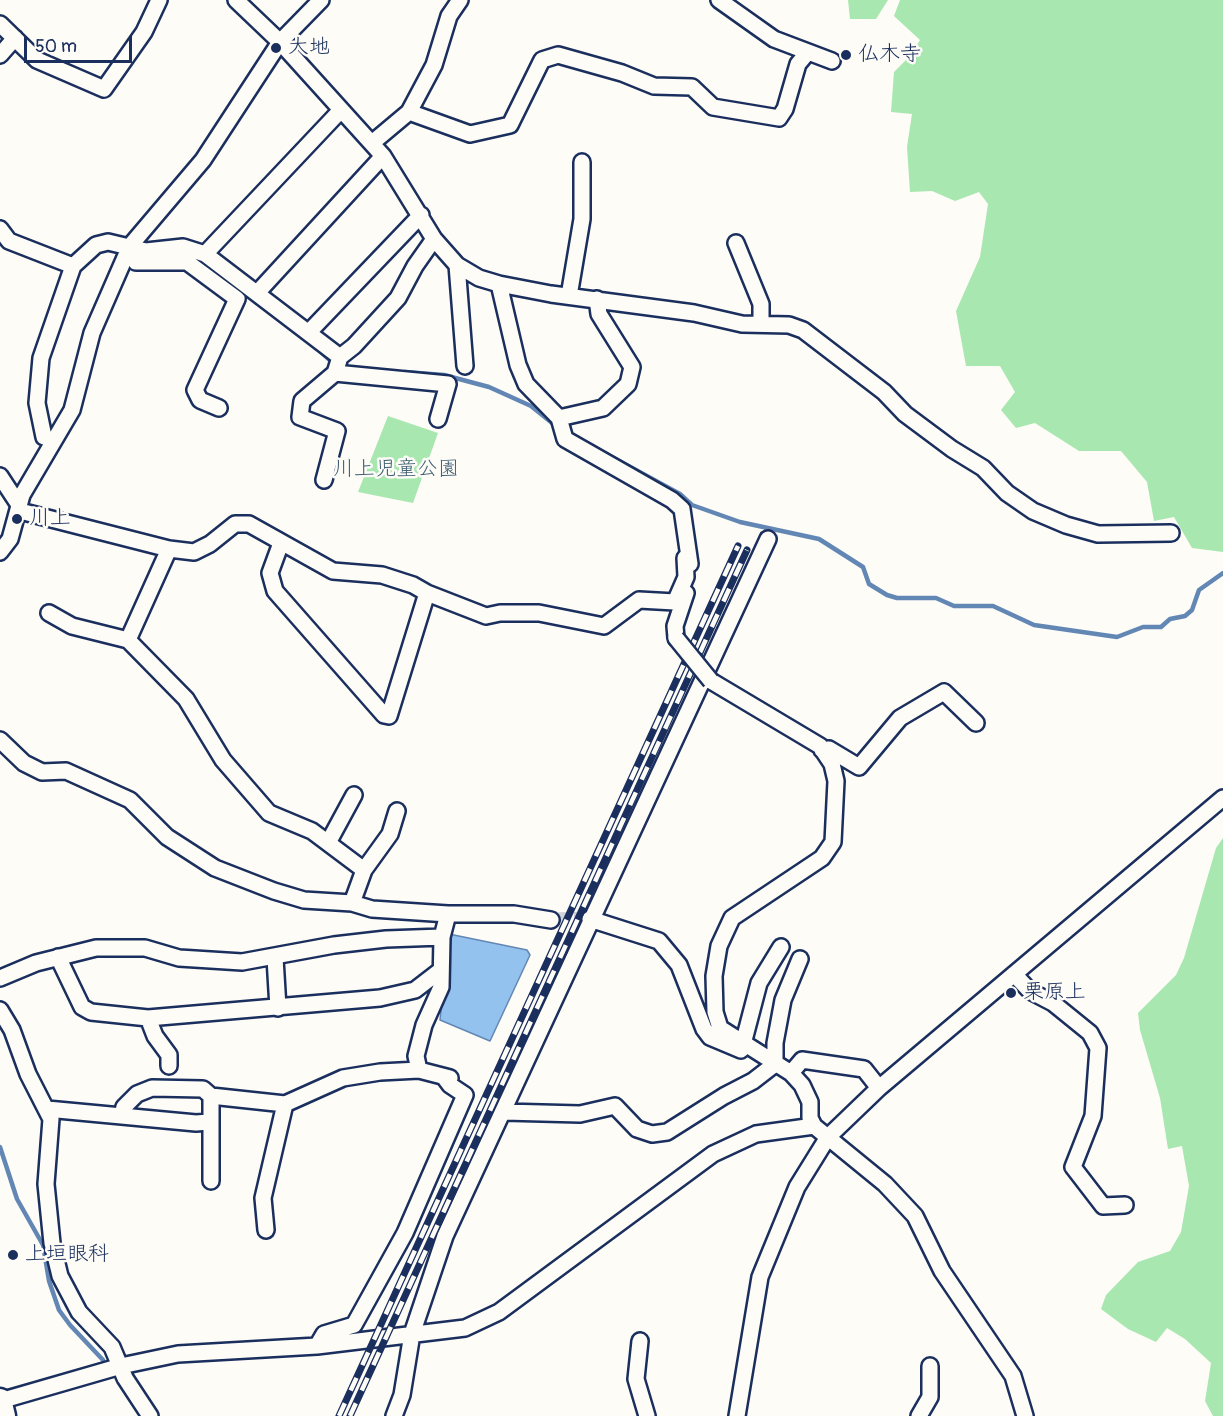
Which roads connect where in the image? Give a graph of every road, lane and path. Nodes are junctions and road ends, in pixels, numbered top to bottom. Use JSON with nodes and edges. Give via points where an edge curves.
{"nodes":[{"id":1,"x":147,"y":0,"type":"edge"},
{"id":2,"x":158,"y":0,"type":"edge"},
{"id":3,"x":236,"y":0,"type":"edge"},
{"id":4,"x":321,"y":0,"type":"edge"},
{"id":5,"x":460,"y":0,"type":"edge"},
{"id":6,"x":719,"y":0,"type":"edge"},
{"id":7,"x":0,"y":24,"type":"edge"},
{"id":8,"x":15,"y":38,"type":"junction"},
{"id":9,"x":280,"y":42,"type":"junction"},
{"id":10,"x":808,"y":52,"type":"junction"},
{"id":11,"x":0,"y":55,"type":"edge"},
{"id":12,"x":832,"y":61,"type":"dead end"},
{"id":13,"x":341,"y":110,"type":"junction"},
{"id":14,"x":409,"y":112,"type":"junction"},
{"id":15,"x":372,"y":143,"type":"junction"},
{"id":16,"x":383,"y":156,"type":"junction"},
{"id":17,"x":582,"y":162,"type":"dead end"},
{"id":18,"x":421,"y":214,"type":"junction"},
{"id":19,"x":0,"y":229,"type":"edge"},
{"id":20,"x":434,"y":239,"type":"junction"},
{"id":21,"x":736,"y":243,"type":"dead end"},
{"id":22,"x":130,"y":246,"type":"junction"},
{"id":23,"x":205,"y":254,"type":"junction"},
{"id":24,"x":128,"y":264,"type":"junction"},
{"id":25,"x":457,"y":265,"type":"junction"},
{"id":26,"x":73,"y":266,"type":"junction"},
{"id":27,"x":499,"y":284,"type":"junction"},
{"id":28,"x":257,"y":293,"type":"junction"},
{"id":29,"x":569,"y":296,"type":"junction"},
{"id":30,"x":597,"y":299,"type":"junction"},
{"id":31,"x":761,"y":324,"type":"junction"},
{"id":32,"x":309,"y":332,"type":"junction"},
{"id":33,"x":337,"y":365,"type":"junction"},
{"id":34,"x":465,"y":366,"type":"dead end"},
{"id":35,"x":219,"y":408,"type":"dead end"},
{"id":36,"x":438,"y":419,"type":"dead end"},
{"id":37,"x":561,"y":427,"type":"junction"},
{"id":38,"x":53,"y":440,"type":"junction"},
{"id":39,"x":0,"y":476,"type":"edge"},
{"id":40,"x":324,"y":480,"type":"dead end"},
{"id":41,"x":20,"y":508,"type":"junction"},
{"id":42,"x":1171,"y":533,"type":"dead end"},
{"id":43,"x":768,"y":538,"type":"dead end"},
{"id":44,"x":281,"y":543,"type":"junction"},
{"id":45,"x":169,"y":549,"type":"junction"},
{"id":46,"x":0,"y":552,"type":"edge"},
{"id":47,"x":688,"y":555,"type":"junction"},
{"id":48,"x":427,"y":593,"type":"junction"},
{"id":49,"x":49,"y":613,"type":"dead end"},
{"id":50,"x":128,"y":640,"type":"junction"},
{"id":51,"x":976,"y":723,"type":"dead end"},
{"id":52,"x":0,"y":740,"type":"edge"},
{"id":53,"x":822,"y":750,"type":"junction"},
{"id":54,"x":354,"y":795,"type":"dead end"},
{"id":55,"x":1223,"y":798,"type":"edge"},
{"id":56,"x":397,"y":811,"type":"dead end"},
{"id":57,"x":328,"y":843,"type":"junction"},
{"id":58,"x":364,"y":870,"type":"junction"},
{"id":59,"x":352,"y":903,"type":"junction"},
{"id":60,"x":448,"y":915,"type":"junction"},
{"id":61,"x":551,"y":920,"type":"tunnel mouth"},
{"id":62,"x":590,"y":920,"type":"junction"},
{"id":63,"x":442,"y":937,"type":"junction"},
{"id":64,"x":781,"y":948,"type":"dead end"},
{"id":65,"x":58,"y":957,"type":"junction"},
{"id":66,"x":274,"y":958,"type":"junction"},
{"id":67,"x":800,"y":959,"type":"dead end"},
{"id":68,"x":441,"y":970,"type":"junction"},
{"id":69,"x":1014,"y":974,"type":"junction"},
{"id":70,"x":0,"y":978,"type":"edge"},
{"id":71,"x":278,"y":1008,"type":"junction"},
{"id":72,"x":0,"y":1010,"type":"edge"},
{"id":73,"x":148,"y":1018,"type":"junction"},
{"id":74,"x":746,"y":1045,"type":"junction"},
{"id":75,"x":775,"y":1064,"type":"junction"},
{"id":76,"x":169,"y":1066,"type":"dead end"},
{"id":77,"x":419,"y":1070,"type":"junction"},
{"id":78,"x":791,"y":1073,"type":"junction"},
{"id":79,"x":879,"y":1088,"type":"junction"},
{"id":80,"x":211,"y":1096,"type":"junction"},
{"id":81,"x":285,"y":1104,"type":"junction"},
{"id":82,"x":47,"y":1108,"type":"junction"},
{"id":83,"x":504,"y":1112,"type":"junction"},
{"id":84,"x":122,"y":1116,"type":"junction"},
{"id":85,"x":209,"y":1122,"type":"junction"},
{"id":86,"x":814,"y":1126,"type":"junction"},
{"id":87,"x":828,"y":1137,"type":"junction"},
{"id":88,"x":212,"y":1181,"type":"dead end"},
{"id":89,"x":1125,"y":1205,"type":"dead end"},
{"id":90,"x":266,"y":1230,"type":"dead end"},
{"id":91,"x":412,"y":1334,"type":"junction"},
{"id":92,"x":640,"y":1341,"type":"dead end"},
{"id":93,"x":317,"y":1346,"type":"junction"},
{"id":94,"x":121,"y":1365,"type":"junction"},
{"id":95,"x":930,"y":1366,"type":"dead end"},
{"id":96,"x":0,"y":1401,"type":"edge"},
{"id":97,"x":4,"y":1416,"type":"edge"},
{"id":98,"x":150,"y":1416,"type":"edge"},
{"id":99,"x":394,"y":1416,"type":"edge"},
{"id":100,"x":647,"y":1416,"type":"edge"},
{"id":101,"x":737,"y":1416,"type":"edge"},
{"id":102,"x":919,"y":1416,"type":"edge"},
{"id":103,"x":1025,"y":1416,"type":"edge"}],
"edges":[{"from":1,"to":2,"type":"street"},
{"from":2,"to":8,"type":"street","via":[[144,32],[104,89],[37,60]]},
{"from":3,"to":9,"type":"street"},
{"from":4,"to":9,"type":"street"},
{"from":5,"to":14,"type":"street","via":[[449,16],[434,65]]},
{"from":6,"to":10,"type":"street","via":[[774,39]]},
{"from":7,"to":8,"type":"street"},
{"from":8,"to":11,"type":"street"},
{"from":9,"to":13,"type":"street"},
{"from":9,"to":22,"type":"street","via":[[203,160]]},
{"from":10,"to":12,"type":"street"},
{"from":10,"to":14,"type":"street","via":[[798,64],[786,109],[778,118],[713,107],[692,87],[654,86],[558,55],[542,60],[510,125],[470,134]]},
{"from":13,"to":15,"type":"street"},
{"from":13,"to":23,"type":"street"},
{"from":14,"to":15,"type":"street"},
{"from":15,"to":16,"type":"street"},
{"from":16,"to":18,"type":"street"},
{"from":16,"to":28,"type":"street"},
{"from":17,"to":29,"type":"street","via":[[582,219]]},
{"from":18,"to":20,"type":"street"},
{"from":18,"to":32,"type":"street"},
{"from":19,"to":26,"type":"street","via":[[9,241]]},
{"from":20,"to":25,"type":"street"},
{"from":20,"to":33,"type":"street","via":[[398,298]]},
{"from":21,"to":31,"type":"street","via":[[761,304]]},
{"from":22,"to":23,"type":"street","via":[[146,251],[183,247]]},
{"from":22,"to":24,"type":"street"},
{"from":22,"to":26,"type":"street","via":[[108,242],[96,245]]},
{"from":23,"to":28,"type":"street"},
{"from":24,"to":35,"type":"street","via":[[187,262],[237,299],[195,390],[200,400]]},
{"from":24,"to":38,"type":"street","via":[[92,333],[72,410]]},
{"from":25,"to":27,"type":"street"},
{"from":25,"to":34,"type":"street"},
{"from":26,"to":38,"type":"street","via":[[42,358],[37,403],[44,437]]},
{"from":27,"to":29,"type":"street"},
{"from":27,"to":37,"type":"street","via":[[526,384]]},
{"from":28,"to":32,"type":"street"},
{"from":29,"to":30,"type":"street"},
{"from":30,"to":31,"type":"street"},
{"from":30,"to":37,"type":"street","via":[[599,314],[632,367],[628,384],[603,408]]},
{"from":31,"to":42,"type":"street","via":[[803,330],[1033,511],[1098,534]]},
{"from":32,"to":33,"type":"street"},
{"from":33,"to":36,"type":"street","via":[[448,384]]},
{"from":33,"to":40,"type":"street","via":[[302,401],[300,417],[337,431]]},
{"from":37,"to":47,"type":"street","via":[[565,439],[682,509]]},
{"from":38,"to":41,"type":"street"},
{"from":39,"to":41,"type":"street"},
{"from":41,"to":45,"type":"street"},
{"from":41,"to":46,"type":"street","via":[[10,539]]},
{"from":43,"to":62,"type":"street"},
{"from":44,"to":45,"type":"street","via":[[249,524],[236,524],[194,552]]},
{"from":44,"to":48,"type":"street","via":[[333,571],[381,575]]},
{"from":44,"to":48,"type":"street","via":[[270,573],[275,591],[384,715],[389,716]]},
{"from":45,"to":50,"type":"street"},
{"from":47,"to":48,"type":"street","via":[[686,577],[675,602],[639,600],[604,626],[539,613],[486,616]]},
{"from":47,"to":53,"type":"street","bridge":true,"via":[[692,578],[675,626],[676,638],[711,681]]},
{"from":49,"to":50,"type":"street","via":[[72,626]]},
{"from":50,"to":57,"type":"street","via":[[186,699],[223,760],[269,813],[312,831]]},
{"from":51,"to":53,"type":"street","via":[[944,692],[900,717],[859,767],[829,749]]},
{"from":52,"to":59,"type":"street","via":[[24,763],[42,772],[66,771],[130,800],[166,837],[215,868],[304,900]]},
{"from":53,"to":74,"type":"street","via":[[832,764],[836,781],[833,842],[822,858],[732,918],[719,945],[714,976],[715,1012],[720,1028]]},
{"from":54,"to":57,"type":"street"},
{"from":55,"to":69,"type":"street"},
{"from":56,"to":58,"type":"street","via":[[390,834]]},
{"from":57,"to":58,"type":"street"},
{"from":58,"to":59,"type":"street"},
{"from":59,"to":60,"type":"street","via":[[372,909]]},
{"from":60,"to":61,"type":"street","via":[[514,914]]},
{"from":60,"to":63,"type":"street"},
{"from":62,"to":74,"type":"street","via":[[659,941],[680,965],[710,1037],[746,1053]]},
{"from":62,"to":83,"type":"street"},
{"from":63,"to":66,"type":"street","via":[[334,945]]},
{"from":63,"to":68,"type":"street"},
{"from":64,"to":74,"type":"street","via":[[759,983]]},
{"from":65,"to":66,"type":"street","via":[[96,948],[145,948],[179,958],[242,963]]},
{"from":65,"to":70,"type":"street"},
{"from":65,"to":73,"type":"street","via":[[82,1007],[91,1012]]},
{"from":66,"to":71,"type":"street"},
{"from":67,"to":75,"type":"street","via":[[783,1000]]},
{"from":68,"to":71,"type":"street","via":[[415,990],[380,998]]},
{"from":68,"to":77,"type":"street","via":[[441,987],[424,1025],[416,1056]]},
{"from":69,"to":79,"type":"street"},
{"from":69,"to":89,"type":"street","via":[[1030,991],[1053,1003],[1090,1033],[1098,1048],[1093,1116],[1073,1167],[1103,1206]]},
{"from":71,"to":73,"type":"street"},
{"from":72,"to":82,"type":"street"},
{"from":73,"to":76,"type":"street","via":[[169,1055]]},
{"from":74,"to":75,"type":"street"},
{"from":75,"to":78,"type":"street"},
{"from":75,"to":83,"type":"street","via":[[753,1082],[667,1132],[652,1134],[637,1129],[615,1106],[580,1114]]},
{"from":77,"to":81,"type":"street","via":[[344,1078]]},
{"from":77,"to":93,"type":"street","via":[[447,1077],[450,1085],[465,1095],[405,1233],[354,1325],[324,1334]]},
{"from":78,"to":79,"type":"street","via":[[802,1060],[864,1069]]},
{"from":78,"to":86,"type":"street","via":[[802,1084],[810,1102]]},
{"from":79,"to":87,"type":"street"},
{"from":80,"to":81,"type":"street"},
{"from":80,"to":84,"type":"street","via":[[202,1089],[152,1088],[131,1100]]},
{"from":80,"to":85,"type":"street"},
{"from":81,"to":90,"type":"street","via":[[263,1198]]},
{"from":82,"to":84,"type":"street"},
{"from":82,"to":94,"type":"street","via":[[51,1119],[48,1214],[60,1276],[79,1312],[112,1347]]},
{"from":83,"to":91,"type":"street","via":[[445,1236]]},
{"from":84,"to":85,"type":"street"},
{"from":85,"to":88,"type":"street"},
{"from":86,"to":87,"type":"street"},
{"from":86,"to":91,"type":"street","via":[[756,1134],[713,1154],[499,1312],[465,1328]]},
{"from":87,"to":101,"type":"street","via":[[797,1188],[759,1277]]},
{"from":87,"to":103,"type":"street","via":[[885,1184],[915,1216],[942,1270],[1013,1376]]},
{"from":91,"to":93,"type":"street"},
{"from":91,"to":99,"type":"street","via":[[402,1395]]},
{"from":92,"to":100,"type":"street","via":[[636,1379]]},
{"from":93,"to":94,"type":"street","via":[[178,1354]]},
{"from":94,"to":96,"type":"street"},
{"from":94,"to":98,"type":"street"},
{"from":95,"to":102,"type":"street","via":[[930,1397]]},
{"from":96,"to":97,"type":"highway"}]}
